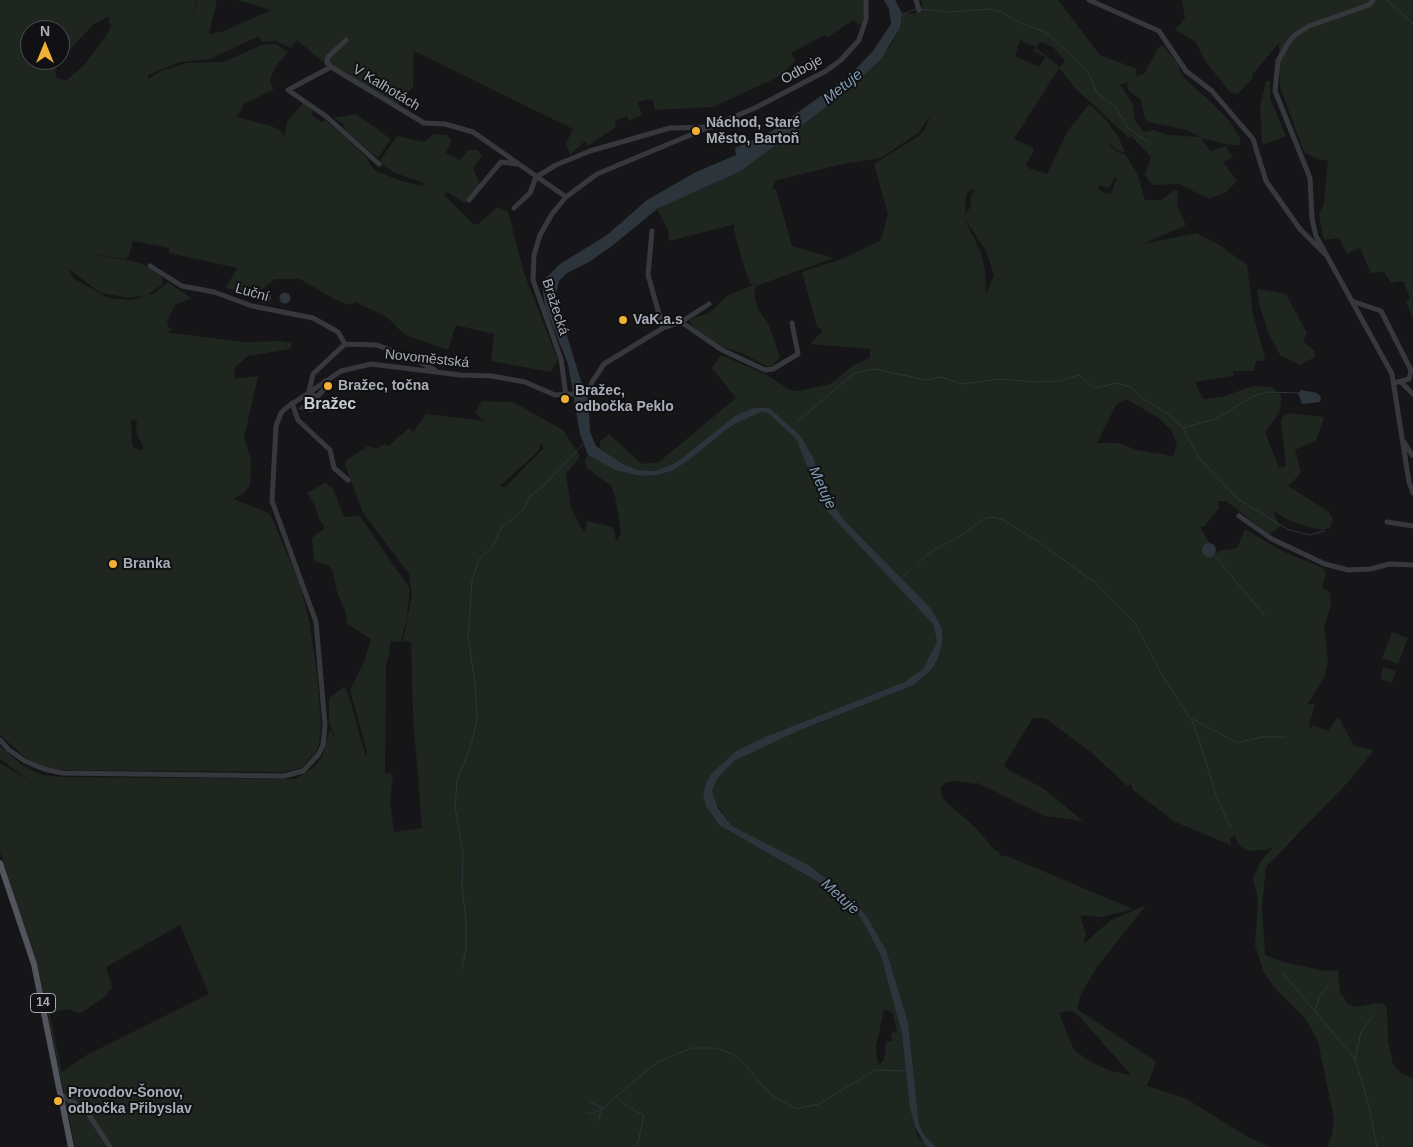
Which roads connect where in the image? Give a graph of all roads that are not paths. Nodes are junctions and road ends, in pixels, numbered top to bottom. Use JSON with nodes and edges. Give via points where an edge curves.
{"nodes":[{"id":1,"x":866,"y":0,"type":"edge"},
{"id":2,"x":916,"y":0,"type":"edge"},
{"id":3,"x":1089,"y":0,"type":"edge"},
{"id":4,"x":1373,"y":0,"type":"edge"},
{"id":5,"x":919,"y":10,"type":"dead end"},
{"id":6,"x":346,"y":40,"type":"dead end"},
{"id":7,"x":331,"y":67,"type":"junction"},
{"id":8,"x":712,"y":127,"type":"junction"},
{"id":9,"x":696,"y":134,"type":"joint"},
{"id":10,"x":380,"y":164,"type":"dead end"},
{"id":11,"x":517,"y":164,"type":"junction"},
{"id":12,"x":536,"y":177,"type":"junction"},
{"id":13,"x":566,"y":196,"type":"junction"},
{"id":14,"x":469,"y":200,"type":"dead end"},
{"id":15,"x":514,"y":208,"type":"dead end"},
{"id":16,"x":652,"y":231,"type":"dead end"},
{"id":17,"x":1327,"y":256,"type":"junction"},
{"id":18,"x":150,"y":266,"type":"dead end"},
{"id":19,"x":1352,"y":301,"type":"junction"},
{"id":20,"x":709,"y":304,"type":"dead end"},
{"id":21,"x":681,"y":322,"type":"junction"},
{"id":22,"x":792,"y":323,"type":"dead end"},
{"id":23,"x":663,"y":328,"type":"junction"},
{"id":24,"x":345,"y":344,"type":"junction"},
{"id":25,"x":437,"y":372,"type":"junction"},
{"id":26,"x":325,"y":381,"type":"junction"},
{"id":27,"x":1401,"y":382,"type":"junction"},
{"id":28,"x":1394,"y":383,"type":"junction"},
{"id":29,"x":309,"y":391,"type":"junction"},
{"id":30,"x":1413,"y":394,"type":"edge"},
{"id":31,"x":568,"y":396,"type":"junction"},
{"id":32,"x":292,"y":403,"type":"junction"},
{"id":33,"x":1403,"y":440,"type":"junction"},
{"id":34,"x":1412,"y":455,"type":"dead end"},
{"id":35,"x":348,"y":480,"type":"dead end"},
{"id":36,"x":1413,"y":493,"type":"edge"},
{"id":37,"x":1239,"y":516,"type":"dead end"},
{"id":38,"x":1387,"y":522,"type":"dead end"},
{"id":39,"x":1413,"y":526,"type":"edge"},
{"id":40,"x":1413,"y":565,"type":"edge"},
{"id":41,"x":0,"y":740,"type":"edge"},
{"id":42,"x":0,"y":863,"type":"edge"},
{"id":43,"x":60,"y":1095,"type":"junction"},
{"id":44,"x":71,"y":1147,"type":"edge"},
{"id":45,"x":110,"y":1147,"type":"edge"}],
"edges":[{"from":1,"to":8,"type":"street","name":"Odboje","via":[[864,30],[841,60],[810,81]]},
{"from":2,"to":5,"type":"street"},
{"from":3,"to":17,"type":"street","via":[[1159,31],[1186,71],[1212,91],[1253,139],[1266,181],[1300,229]]},
{"from":4,"to":17,"type":"street","via":[[1369,5],[1301,30],[1284,48],[1276,69],[1275,94],[1310,178],[1314,228]]},
{"from":6,"to":7,"type":"street","name":"V Kalhotách","via":[[328,57],[327,63]]},
{"from":7,"to":10,"type":"street","via":[[288,90],[327,117]]},
{"from":7,"to":11,"type":"street","name":"V Kalhotách","via":[[424,124],[445,124],[472,132]]},
{"from":8,"to":9,"type":"street","name":"Odboje"},
{"from":8,"to":12,"type":"street","name":"Odboje","via":[[670,128],[590,151]]},
{"from":9,"to":13,"type":"street","name":"Bražecká","via":[[597,174]]},
{"from":11,"to":12,"type":"street","name":"V Kalhotách"},
{"from":11,"to":14,"type":"street","via":[[501,162]]},
{"from":12,"to":13,"type":"street","name":"V Kalhotách"},
{"from":12,"to":15,"type":"street","via":[[530,193]]},
{"from":13,"to":31,"type":"street","name":"Bražecká","via":[[540,235],[534,255],[534,280],[561,359]]},
{"from":16,"to":23,"type":"street","via":[[648,274]]},
{"from":17,"to":19,"type":"street"},
{"from":18,"to":24,"type":"street","name":"Luční","via":[[182,286],[214,292],[252,306],[313,318],[338,332]]},
{"from":19,"to":27,"type":"street","via":[[1381,311],[1411,370],[1409,379]]},
{"from":19,"to":28,"type":"street"},
{"from":20,"to":21,"type":"street"},
{"from":21,"to":22,"type":"street","via":[[722,350],[765,370],[782,365],[798,354]]},
{"from":21,"to":23,"type":"street"},
{"from":23,"to":31,"type":"street","via":[[604,364],[588,393]]},
{"from":24,"to":25,"type":"street","via":[[377,344]]},
{"from":24,"to":29,"type":"street","via":[[313,374]]},
{"from":25,"to":26,"type":"street","name":"Novoměstská","via":[[371,364],[341,371]]},
{"from":25,"to":31,"type":"street","name":"Novoměstská","via":[[525,382],[555,395]]},
{"from":26,"to":29,"type":"street","name":"Novoměstská"},
{"from":26,"to":29,"type":"street","via":[[322,393],[314,396]]},
{"from":27,"to":28,"type":"street"},
{"from":27,"to":30,"type":"street"},
{"from":28,"to":33,"type":"street"},
{"from":29,"to":32,"type":"street","name":"Novoměstská"},
{"from":32,"to":35,"type":"street","via":[[298,420],[330,450],[334,468]]},
{"from":32,"to":41,"type":"street","name":"Novoměstská","via":[[281,413],[276,426],[272,501],[316,622],[324,725],[323,745],[312,763],[295,775],[62,773],[25,761]]},
{"from":33,"to":34,"type":"street"},
{"from":33,"to":36,"type":"street"},
{"from":37,"to":40,"type":"street","via":[[1272,539],[1325,564],[1348,570],[1389,564]]},
{"from":38,"to":39,"type":"street"},
{"from":42,"to":43,"type":"main road","number":"14","via":[[34,964]]},
{"from":43,"to":44,"type":"main road","number":"14"},
{"from":43,"to":45,"type":"street","via":[[86,1110]]}]}
